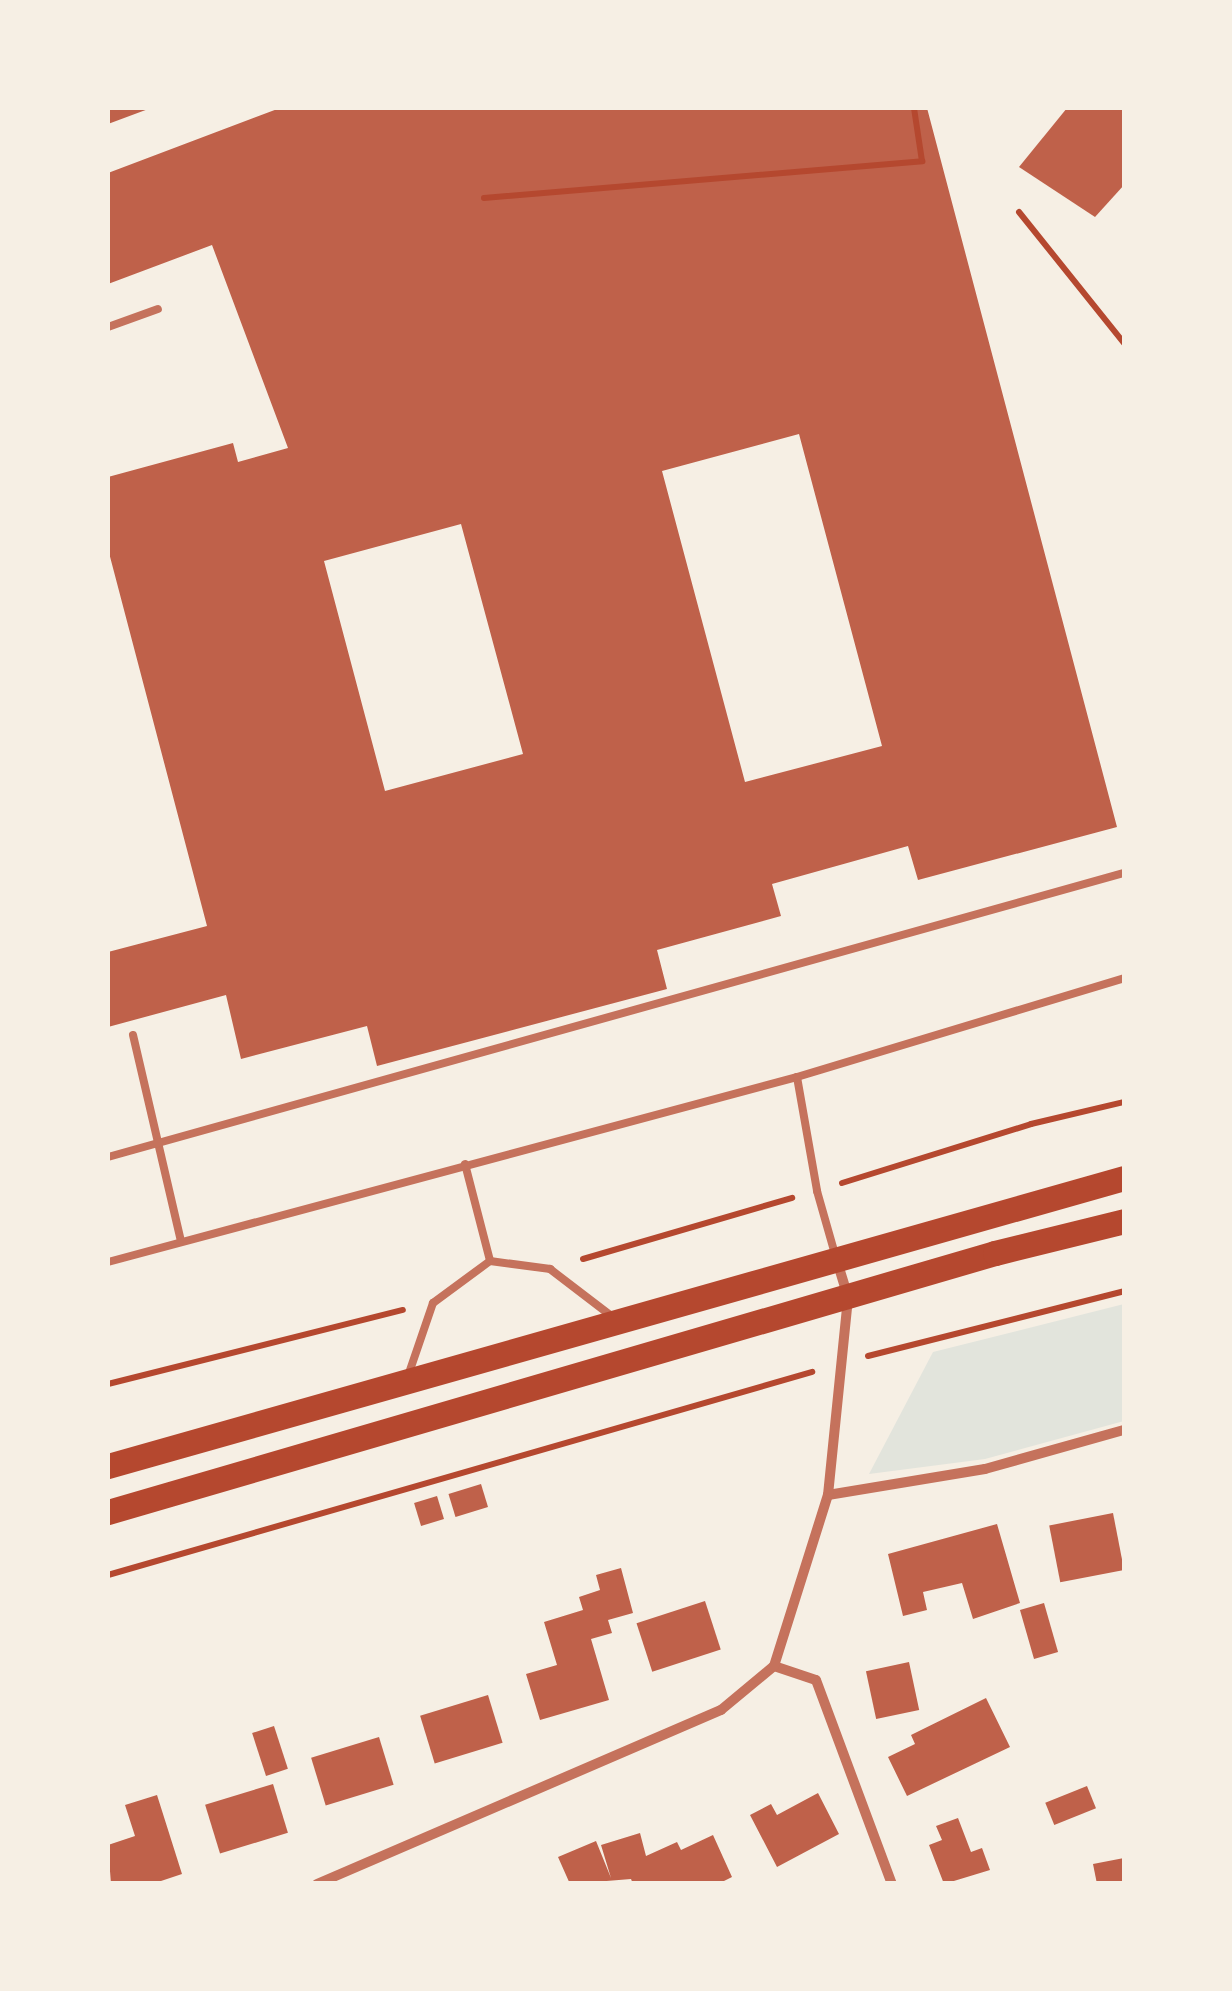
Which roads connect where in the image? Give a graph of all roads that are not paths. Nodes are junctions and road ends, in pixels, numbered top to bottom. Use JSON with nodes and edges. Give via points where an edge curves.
{"nodes":[{"id":1,"x":158,"y":309,"type":"dead end"},
{"id":2,"x":108,"y":327,"type":"edge"},
{"id":3,"x":1124,"y":873,"type":"edge"},
{"id":4,"x":1124,"y":978,"type":"edge"},
{"id":5,"x":132,"y":1035,"type":"dead end"},
{"id":6,"x":798,"y":1077,"type":"junction"},
{"id":7,"x":108,"y":1157,"type":"edge"},
{"id":8,"x":464,"y":1164,"type":"junction"},
{"id":9,"x":1124,"y":1178,"type":"edge"},
{"id":10,"x":1124,"y":1221,"type":"edge"},
{"id":11,"x":181,"y":1241,"type":"junction"},
{"id":12,"x":490,"y":1261,"type":"junction"},
{"id":13,"x":108,"y":1262,"type":"edge"},
{"id":14,"x":837,"y":1262,"type":"junction"},
{"id":15,"x":848,"y":1297,"type":"junction"},
{"id":16,"x":617,"y":1320,"type":"junction"},
{"id":17,"x":407,"y":1380,"type":"junction"},
{"id":18,"x":1124,"y":1430,"type":"edge"},
{"id":19,"x":108,"y":1466,"type":"edge"},
{"id":20,"x":828,"y":1496,"type":"junction"},
{"id":21,"x":108,"y":1512,"type":"edge"},
{"id":22,"x":774,"y":1666,"type":"junction"},
{"id":23,"x":317,"y":1884,"type":"edge"},
{"id":24,"x":892,"y":1884,"type":"edge"}],
"edges":[{"from":1,"to":2,"type":"lane"},
{"from":3,"to":7,"type":"lane"},
{"from":4,"to":6,"type":"lane"},
{"from":5,"to":11,"type":"lane"},
{"from":6,"to":8,"type":"lane"},
{"from":6,"to":14,"type":"lane"},
{"from":8,"to":11,"type":"lane"},
{"from":8,"to":12,"type":"lane"},
{"from":9,"to":14,"type":"main road"},
{"from":10,"to":15,"type":"main road"},
{"from":11,"to":13,"type":"lane"},
{"from":12,"to":16,"type":"lane","via":[[550,1269]]},
{"from":12,"to":17,"type":"lane","via":[[432,1302]]},
{"from":14,"to":15,"type":"street"},
{"from":14,"to":16,"type":"main road"},
{"from":15,"to":20,"type":"street"},
{"from":15,"to":21,"type":"main road"},
{"from":16,"to":17,"type":"main road"},
{"from":17,"to":19,"type":"main road"},
{"from":18,"to":20,"type":"street","via":[[985,1468]]},
{"from":20,"to":22,"type":"street"},
{"from":22,"to":23,"type":"street","via":[[722,1710]]},
{"from":22,"to":24,"type":"street","via":[[816,1680]]}]}
